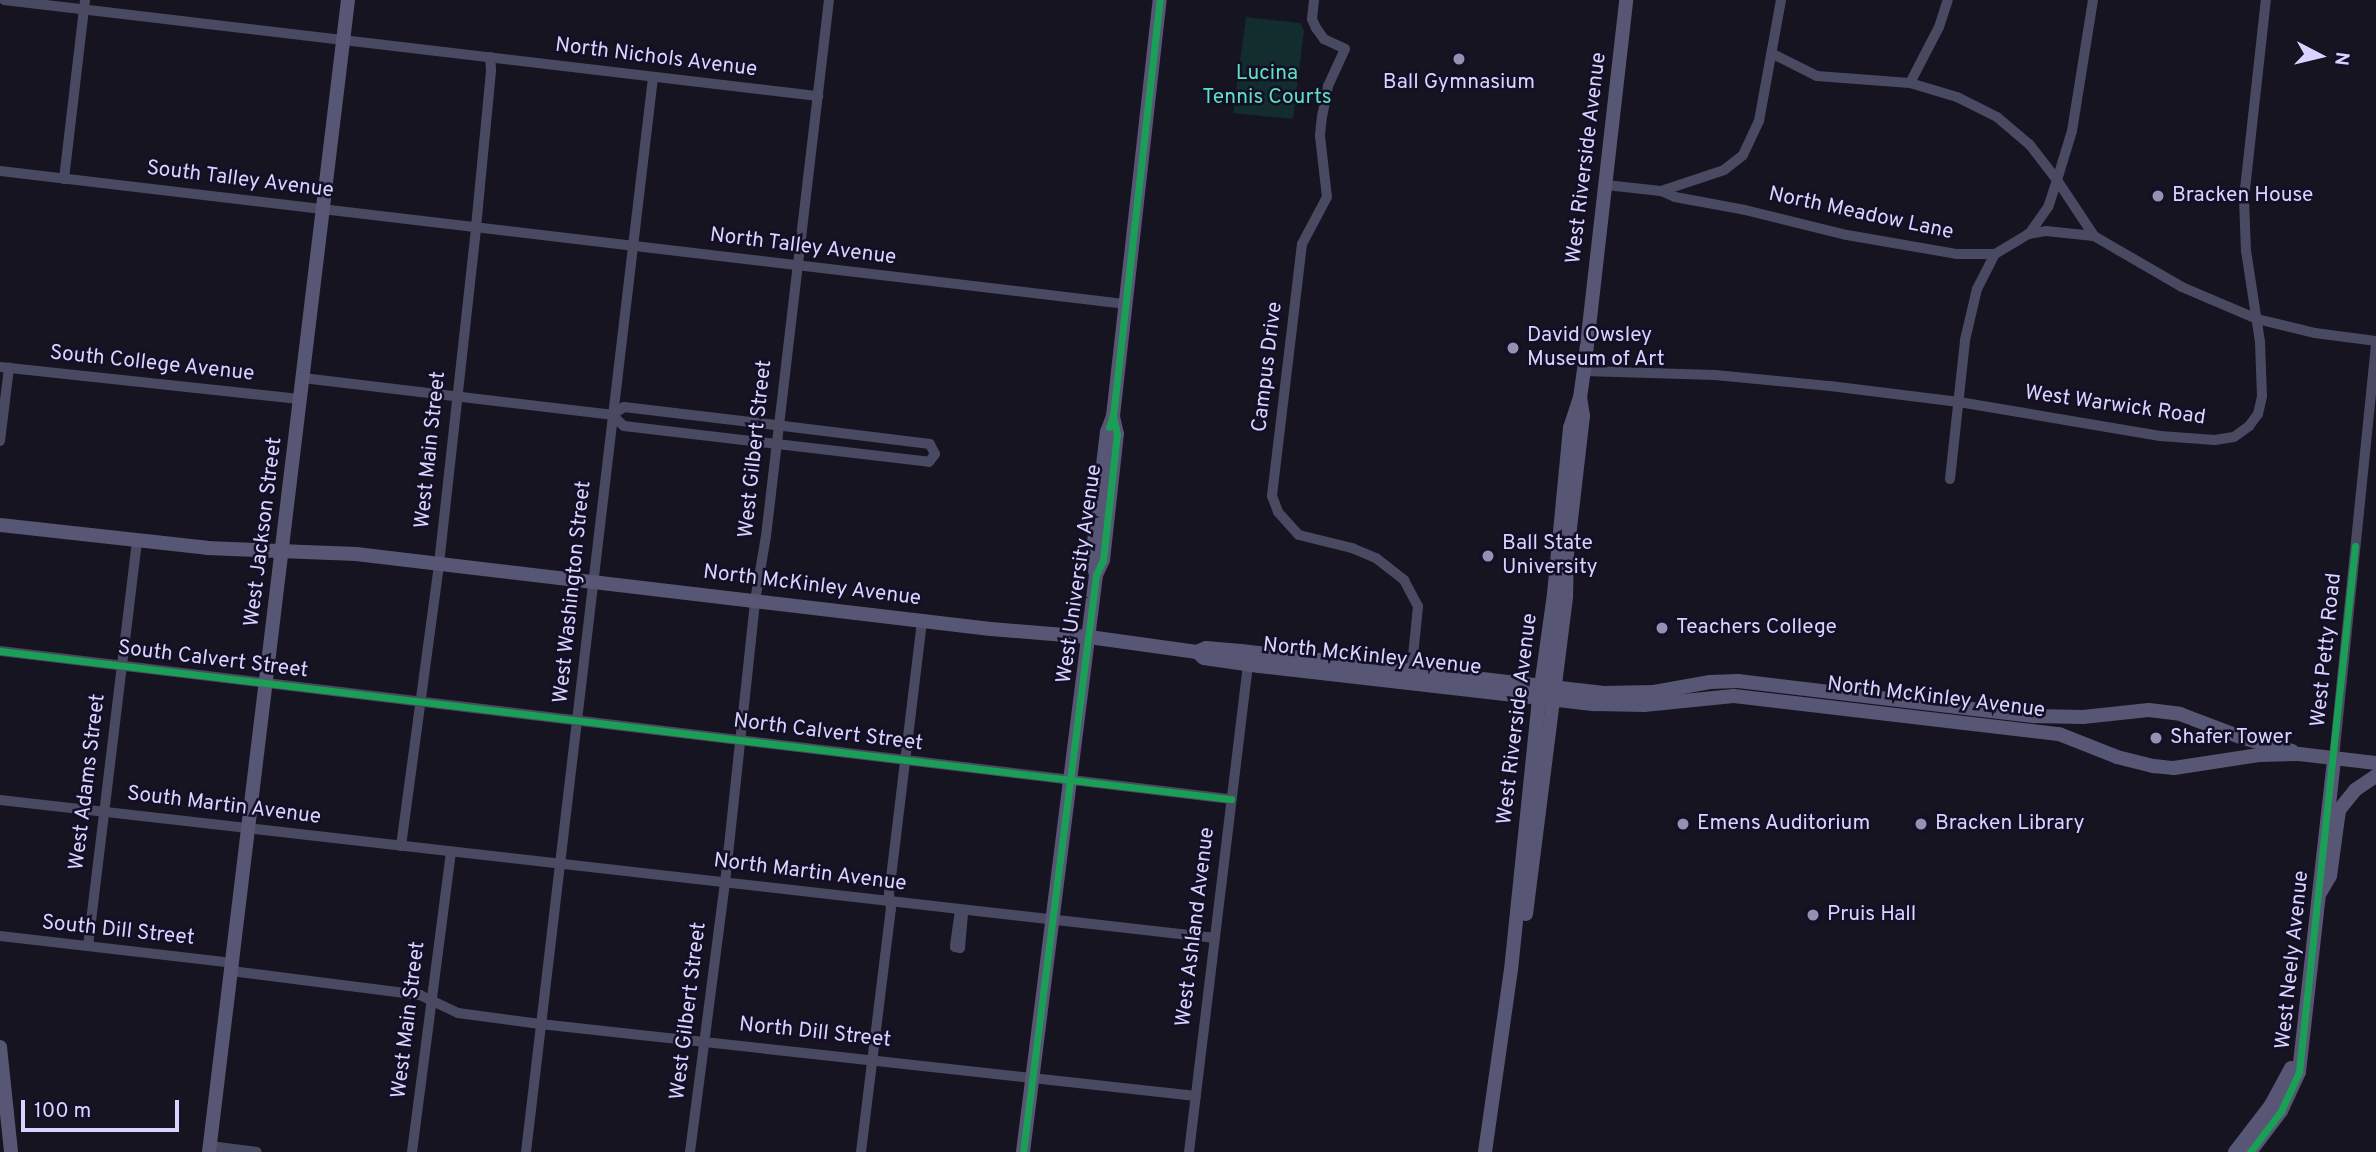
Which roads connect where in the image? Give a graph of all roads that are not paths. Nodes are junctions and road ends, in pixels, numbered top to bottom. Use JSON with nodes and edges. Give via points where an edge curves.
{"nodes":[{"id":1,"x":4,"y":0,"type":"edge"},
{"id":2,"x":348,"y":0,"type":"edge"},
{"id":3,"x":830,"y":0,"type":"edge"},
{"id":4,"x":1160,"y":0,"type":"edge"},
{"id":5,"x":1314,"y":0,"type":"edge"},
{"id":6,"x":1626,"y":0,"type":"edge"},
{"id":7,"x":1781,"y":0,"type":"edge"},
{"id":8,"x":1948,"y":0,"type":"edge"},
{"id":9,"x":2093,"y":0,"type":"edge"},
{"id":10,"x":2266,"y":0,"type":"edge"},
{"id":11,"x":85,"y":5,"type":"edge"},
{"id":12,"x":343,"y":40,"type":"junction"},
{"id":13,"x":1773,"y":54,"type":"junction"},
{"id":14,"x":490,"y":57,"type":"junction"},
{"id":15,"x":653,"y":77,"type":"junction"},
{"id":16,"x":1910,"y":83,"type":"junction"},
{"id":17,"x":818,"y":96,"type":"junction"},
{"id":18,"x":0,"y":171,"type":"edge"},
{"id":19,"x":64,"y":178,"type":"junction"},
{"id":20,"x":2057,"y":180,"type":"junction"},
{"id":21,"x":1605,"y":186,"type":"junction"},
{"id":22,"x":1661,"y":191,"type":"junction"},
{"id":23,"x":323,"y":209,"type":"junction"},
{"id":24,"x":476,"y":227,"type":"junction"},
{"id":25,"x":2028,"y":234,"type":"junction"},
{"id":26,"x":2094,"y":236,"type":"junction"},
{"id":27,"x":633,"y":245,"type":"junction"},
{"id":28,"x":1995,"y":254,"type":"junction"},
{"id":29,"x":796,"y":266,"type":"junction"},
{"id":30,"x":1126,"y":304,"type":"junction"},
{"id":31,"x":2257,"y":319,"type":"junction"},
{"id":32,"x":2376,"y":341,"type":"edge"},
{"id":33,"x":5,"y":367,"type":"edge"},
{"id":34,"x":1584,"y":371,"type":"junction"},
{"id":35,"x":303,"y":378,"type":"junction"},
{"id":36,"x":457,"y":396,"type":"junction"},
{"id":37,"x":301,"y":399,"type":"junction"},
{"id":38,"x":1959,"y":402,"type":"junction"},
{"id":39,"x":612,"y":415,"type":"junction"},
{"id":40,"x":779,"y":426,"type":"junction"},
{"id":41,"x":0,"y":441,"type":"edge"},
{"id":42,"x":777,"y":444,"type":"junction"},
{"id":43,"x":1951,"y":479,"type":"dead end"},
{"id":44,"x":0,"y":525,"type":"edge"},
{"id":45,"x":137,"y":540,"type":"junction"},
{"id":46,"x":283,"y":551,"type":"junction"},
{"id":47,"x":439,"y":564,"type":"junction"},
{"id":48,"x":593,"y":583,"type":"junction"},
{"id":49,"x":755,"y":601,"type":"junction"},
{"id":50,"x":922,"y":620,"type":"junction"},
{"id":51,"x":1089,"y":637,"type":"junction"},
{"id":52,"x":0,"y":651,"type":"edge"},
{"id":53,"x":1197,"y":652,"type":"junction"},
{"id":54,"x":1248,"y":665,"type":"junction"},
{"id":55,"x":121,"y":666,"type":"junction"},
{"id":56,"x":1411,"y":675,"type":"junction"},
{"id":57,"x":267,"y":684,"type":"junction"},
{"id":58,"x":1551,"y":691,"type":"junction"},
{"id":59,"x":421,"y":702,"type":"junction"},
{"id":60,"x":578,"y":720,"type":"junction"},
{"id":61,"x":741,"y":741,"type":"junction"},
{"id":62,"x":2299,"y":754,"type":"junction"},
{"id":63,"x":2334,"y":758,"type":"junction"},
{"id":64,"x":905,"y":760,"type":"junction"},
{"id":65,"x":2376,"y":763,"type":"edge"},
{"id":66,"x":2376,"y":776,"type":"edge"},
{"id":67,"x":1070,"y":780,"type":"junction"},
{"id":68,"x":1231,"y":799,"type":"junction"},
{"id":69,"x":0,"y":800,"type":"edge"},
{"id":70,"x":103,"y":811,"type":"junction"},
{"id":71,"x":250,"y":829,"type":"junction"},
{"id":72,"x":401,"y":846,"type":"junction"},
{"id":73,"x":451,"y":852,"type":"junction"},
{"id":74,"x":560,"y":865,"type":"junction"},
{"id":75,"x":725,"y":883,"type":"junction"},
{"id":76,"x":2317,"y":896,"type":"junction"},
{"id":77,"x":890,"y":902,"type":"junction"},
{"id":78,"x":1052,"y":921,"type":"junction"},
{"id":79,"x":0,"y":936,"type":"edge"},
{"id":80,"x":1215,"y":938,"type":"junction"},
{"id":81,"x":88,"y":946,"type":"junction"},
{"id":82,"x":232,"y":967,"type":"junction"},
{"id":83,"x":432,"y":1000,"type":"junction"},
{"id":84,"x":540,"y":1024,"type":"junction"},
{"id":85,"x":704,"y":1040,"type":"junction"},
{"id":86,"x":0,"y":1047,"type":"edge"},
{"id":87,"x":2300,"y":1052,"type":"junction"},
{"id":88,"x":872,"y":1059,"type":"junction"},
{"id":89,"x":1031,"y":1077,"type":"junction"},
{"id":90,"x":1196,"y":1096,"type":"junction"},
{"id":91,"x":210,"y":1149,"type":"edge"},
{"id":92,"x":11,"y":1152,"type":"edge"},
{"id":93,"x":257,"y":1152,"type":"edge"},
{"id":94,"x":412,"y":1152,"type":"edge"},
{"id":95,"x":526,"y":1152,"type":"edge"},
{"id":96,"x":690,"y":1152,"type":"edge"},
{"id":97,"x":861,"y":1152,"type":"edge"},
{"id":98,"x":1023,"y":1152,"type":"edge"},
{"id":99,"x":1189,"y":1152,"type":"edge"},
{"id":100,"x":1485,"y":1152,"type":"edge"},
{"id":101,"x":1494,"y":1152,"type":"edge"},
{"id":102,"x":2235,"y":1152,"type":"edge"},
{"id":103,"x":2250,"y":1152,"type":"edge"}],
"edges":[{"from":1,"to":11,"type":"street","name":"North Nichols Avenue"},
{"from":2,"to":12,"type":"main road","name":"West Jackson Street"},
{"from":3,"to":17,"type":"street","name":"West Gilbert Street"},
{"from":4,"to":30,"type":"main road","name":"West University Avenue"},
{"from":5,"to":56,"type":"street","name":"Campus Drive","via":[[1316,28],[1324,39],[1345,49],[1328,86],[1322,116],[1326,197],[1302,244],[1272,496],[1287,526],[1299,535],[1376,558],[1404,580],[1418,606]]},
{"from":6,"to":21,"type":"main road","name":"West Riverside Avenue"},
{"from":7,"to":13,"type":"street"},
{"from":8,"to":16,"type":"street"},
{"from":9,"to":20,"type":"street","via":[[2072,131]]},
{"from":10,"to":31,"type":"street","name":"West Warwick Road","via":[[2244,198],[2246,251]]},
{"from":11,"to":12,"type":"street","name":"North Nichols Avenue"},
{"from":11,"to":19,"type":"street"},
{"from":12,"to":14,"type":"street","name":"North Nichols Avenue"},
{"from":12,"to":23,"type":"main road","name":"West Jackson Street"},
{"from":13,"to":16,"type":"street","via":[[1816,76]]},
{"from":13,"to":22,"type":"street","via":[[1759,121],[1743,155],[1724,170]]},
{"from":14,"to":15,"type":"street","name":"North Nichols Avenue"},
{"from":14,"to":24,"type":"street","name":"West Main Street"},
{"from":15,"to":17,"type":"street","name":"North Nichols Avenue"},
{"from":15,"to":27,"type":"street","name":"West Washington Street"},
{"from":16,"to":20,"type":"street","via":[[1957,97],[1997,117],[2030,145]]},
{"from":17,"to":29,"type":"street","name":"West Gilbert Street"},
{"from":18,"to":19,"type":"street","name":"South Talley Avenue"},
{"from":19,"to":23,"type":"street","name":"South Talley Avenue"},
{"from":20,"to":25,"type":"street","via":[[2048,207]]},
{"from":20,"to":26,"type":"street"},
{"from":21,"to":22,"type":"street","name":"North Meadow Lane"},
{"from":21,"to":34,"type":"main road","name":"West Riverside Avenue"},
{"from":22,"to":28,"type":"street","name":"North Meadow Lane","via":[[1891,244],[1957,254]]},
{"from":23,"to":24,"type":"street","name":"South Talley Avenue"},
{"from":23,"to":35,"type":"main road","name":"West Jackson Street"},
{"from":24,"to":27,"type":"street","name":"North Talley Avenue"},
{"from":24,"to":36,"type":"street","name":"West Main Street"},
{"from":25,"to":26,"type":"street","via":[[2056,230]]},
{"from":25,"to":28,"type":"street"},
{"from":26,"to":31,"type":"street","via":[[2182,287]]},
{"from":27,"to":29,"type":"street","name":"North Talley Avenue"},
{"from":27,"to":39,"type":"street","name":"West Washington Street"},
{"from":28,"to":38,"type":"street","via":[[1972,307]]},
{"from":29,"to":30,"type":"street","name":"North Talley Avenue"},
{"from":29,"to":40,"type":"street","name":"West Gilbert Street"},
{"from":30,"to":51,"type":"main road","name":"West University Avenue","via":[[1113,416],[1117,434],[1111,496]]},
{"from":31,"to":32,"type":"street"},
{"from":31,"to":38,"type":"street","name":"West Warwick Road","via":[[2261,404],[2249,426],[2234,437],[2160,436]]},
{"from":32,"to":63,"type":"street","name":"West Petty Road"},
{"from":33,"to":37,"type":"street","name":"South College Avenue"},
{"from":33,"to":41,"type":"street"},
{"from":34,"to":38,"type":"street","name":"West Warwick Road","via":[[1715,375]]},
{"from":34,"to":58,"type":"main road","name":"West Riverside Avenue","via":[[1570,428]]},
{"from":35,"to":36,"type":"street"},
{"from":35,"to":37,"type":"main road","name":"West Jackson Street"},
{"from":36,"to":39,"type":"street"},
{"from":36,"to":47,"type":"street","name":"West Main Street"},
{"from":37,"to":46,"type":"main road","name":"West Jackson Street"},
{"from":38,"to":43,"type":"street"},
{"from":39,"to":40,"type":"street","via":[[624,407]]},
{"from":39,"to":42,"type":"street","via":[[624,426]]},
{"from":39,"to":48,"type":"street","name":"West Washington Street"},
{"from":40,"to":42,"type":"street","name":"West Gilbert Street"},
{"from":40,"to":42,"type":"street","via":[[930,444],[935,454],[929,462]]},
{"from":42,"to":49,"type":"street","name":"West Gilbert Street"},
{"from":44,"to":45,"type":"main road","name":"North McKinley Avenue"},
{"from":45,"to":46,"type":"main road","name":"North McKinley Avenue"},
{"from":45,"to":55,"type":"street","name":"West Adams Street"},
{"from":46,"to":47,"type":"main road","name":"North McKinley Avenue"},
{"from":46,"to":57,"type":"main road","name":"West Jackson Street"},
{"from":47,"to":48,"type":"main road","name":"North McKinley Avenue"},
{"from":47,"to":59,"type":"street","name":"West Main Street"},
{"from":48,"to":49,"type":"main road","name":"North McKinley Avenue"},
{"from":48,"to":60,"type":"street","name":"West Washington Street"},
{"from":49,"to":50,"type":"main road","name":"North McKinley Avenue"},
{"from":49,"to":61,"type":"street","name":"West Gilbert Street"},
{"from":50,"to":51,"type":"main road","name":"North McKinley Avenue"},
{"from":50,"to":64,"type":"street"},
{"from":51,"to":53,"type":"main road","name":"North McKinley Avenue"},
{"from":51,"to":67,"type":"main road","name":"West University Avenue"},
{"from":52,"to":55,"type":"street","name":"South Calvert Street"},
{"from":53,"to":54,"type":"main road","name":"North McKinley Avenue"},
{"from":53,"to":56,"type":"main road","via":[[1206,648]]},
{"from":54,"to":56,"type":"main road","name":"North McKinley Avenue"},
{"from":54,"to":68,"type":"street","name":"West Ashland Avenue"},
{"from":55,"to":57,"type":"street","name":"South Calvert Street"},
{"from":55,"to":70,"type":"street","name":"West Adams Street"},
{"from":56,"to":58,"type":"main road","name":"North McKinley Avenue"},
{"from":57,"to":59,"type":"street","name":"South Calvert Street"},
{"from":57,"to":71,"type":"main road","name":"West Jackson Street"},
{"from":58,"to":62,"type":"main road","name":"North McKinley Avenue","via":[[1629,693],[1738,681],[2033,716],[2083,717],[2149,710],[2197,719]]},
{"from":58,"to":62,"type":"main road","name":"North McKinley Avenue","via":[[1618,706],[1734,696],[2059,734],[2126,760],[2174,768],[2241,756]]},
{"from":58,"to":100,"type":"main road","name":"West Riverside Avenue"},
{"from":58,"to":101,"type":"main road"},
{"from":59,"to":60,"type":"street","name":"North Calvert Street"},
{"from":59,"to":72,"type":"street","name":"West Main Street"},
{"from":60,"to":61,"type":"street","name":"North Calvert Street"},
{"from":60,"to":74,"type":"street","name":"West Washington Street"},
{"from":61,"to":64,"type":"street","name":"North Calvert Street"},
{"from":61,"to":75,"type":"street","name":"West Gilbert Street"},
{"from":62,"to":63,"type":"main road","name":"North McKinley Avenue"},
{"from":63,"to":65,"type":"main road","name":"North McKinley Avenue"},
{"from":63,"to":76,"type":"main road","name":"West Neely Avenue"},
{"from":64,"to":67,"type":"street","name":"North Calvert Street"},
{"from":64,"to":77,"type":"street"},
{"from":66,"to":76,"type":"main road","via":[[2339,810],[2330,876]]},
{"from":67,"to":68,"type":"street","name":"North Calvert Street"},
{"from":67,"to":78,"type":"main road","name":"West University Avenue"},
{"from":68,"to":80,"type":"street","name":"West Ashland Avenue"},
{"from":69,"to":70,"type":"street","name":"South Martin Avenue"},
{"from":70,"to":71,"type":"street","name":"South Martin Avenue"},
{"from":70,"to":81,"type":"street","name":"West Adams Street"},
{"from":71,"to":72,"type":"street","name":"South Martin Avenue"},
{"from":71,"to":82,"type":"main road","name":"West Jackson Street"},
{"from":72,"to":73,"type":"street","name":"North Martin Avenue"},
{"from":73,"to":74,"type":"street","name":"North Martin Avenue"},
{"from":73,"to":83,"type":"street","name":"West Main Street"},
{"from":74,"to":75,"type":"street","name":"North Martin Avenue"},
{"from":74,"to":84,"type":"street","name":"West Washington Street"},
{"from":75,"to":77,"type":"street","name":"North Martin Avenue"},
{"from":75,"to":85,"type":"street","name":"West Gilbert Street"},
{"from":76,"to":87,"type":"main road","name":"West Neely Avenue"},
{"from":77,"to":78,"type":"street","name":"North Martin Avenue"},
{"from":77,"to":88,"type":"street"},
{"from":78,"to":80,"type":"street","name":"North Martin Avenue"},
{"from":78,"to":89,"type":"main road","name":"West University Avenue"},
{"from":79,"to":81,"type":"street","name":"South Dill Street"},
{"from":80,"to":90,"type":"street","name":"West Ashland Avenue"},
{"from":81,"to":82,"type":"street","name":"South Dill Street"},
{"from":82,"to":83,"type":"street","name":"South Dill Street"},
{"from":82,"to":91,"type":"main road","name":"West Jackson Street"},
{"from":83,"to":84,"type":"street","name":"North Dill Street","via":[[458,1013]]},
{"from":83,"to":94,"type":"street","name":"West Main Street"},
{"from":84,"to":85,"type":"street","name":"North Dill Street"},
{"from":84,"to":95,"type":"street","name":"West Washington Street"},
{"from":85,"to":88,"type":"street","name":"North Dill Street"},
{"from":85,"to":96,"type":"street","name":"West Gilbert Street"},
{"from":86,"to":92,"type":"main road"},
{"from":87,"to":102,"type":"main road","name":"West Neely Avenue","via":[[2271,1105]]},
{"from":87,"to":103,"type":"main road","name":"West Neely Avenue","via":[[2291,1092]]},
{"from":88,"to":89,"type":"street","name":"North Dill Street"},
{"from":88,"to":97,"type":"street"},
{"from":89,"to":90,"type":"street","name":"North Dill Street"},
{"from":89,"to":98,"type":"main road","name":"West University Avenue"},
{"from":90,"to":99,"type":"street","name":"West Ashland Avenue"},
{"from":91,"to":93,"type":"street"}]}
